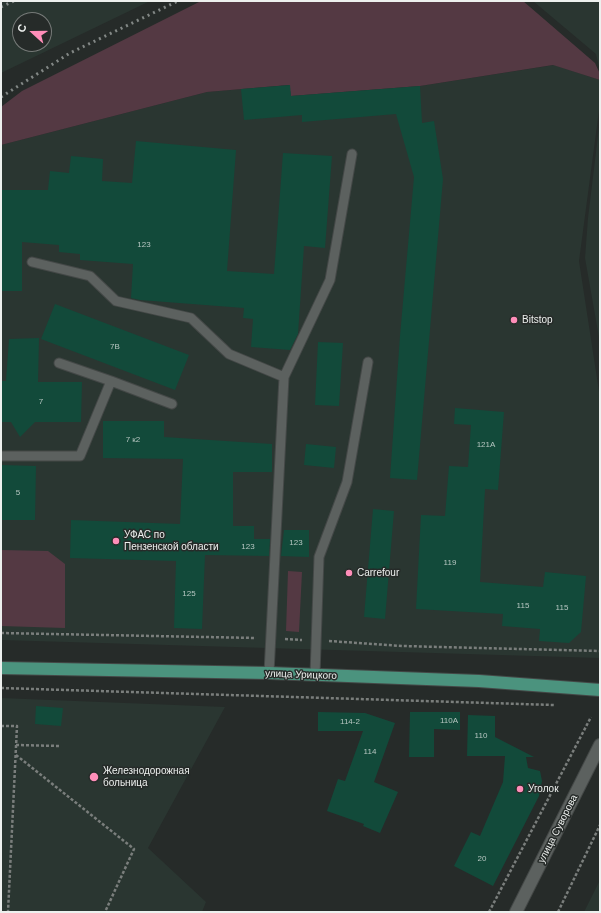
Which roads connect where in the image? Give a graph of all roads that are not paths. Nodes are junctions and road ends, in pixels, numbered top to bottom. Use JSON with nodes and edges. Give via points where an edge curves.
{"nodes":[{"id":1,"x":352,"y":154,"type":"dead end"},
{"id":2,"x":32,"y":262,"type":"dead end"},
{"id":3,"x":368,"y":362,"type":"dead end"},
{"id":4,"x":59,"y":363,"type":"dead end"},
{"id":5,"x":284,"y":378,"type":"junction"},
{"id":6,"x":111,"y":381,"type":"junction"},
{"id":7,"x":172,"y":404,"type":"dead end"},
{"id":8,"x":1,"y":456,"type":"edge"},
{"id":9,"x":1,"y":668,"type":"edge"},
{"id":10,"x":269,"y":673,"type":"junction"},
{"id":11,"x":315,"y":675,"type":"junction"},
{"id":12,"x":600,"y":690,"type":"edge"},
{"id":13,"x":600,"y":745,"type":"edge"},
{"id":14,"x":516,"y":912,"type":"edge"}],
"edges":[{"from":1,"to":5,"type":"lane","via":[[330,280]]},
{"from":2,"to":5,"type":"lane","via":[[90,276],[116,301],[191,318],[230,354]]},
{"from":3,"to":11,"type":"lane","via":[[347,482],[319,557]]},
{"from":4,"to":6,"type":"lane"},
{"from":5,"to":10,"type":"lane"},
{"from":6,"to":7,"type":"lane"},
{"from":6,"to":8,"type":"lane","via":[[80,456]]},
{"from":9,"to":10,"type":"main road","name":"улица Урицкого"},
{"from":10,"to":11,"type":"main road","name":"улица Урицкого"},
{"from":11,"to":12,"type":"main road","name":"улица Урицкого","via":[[479,681]]},
{"from":13,"to":14,"type":"main road","name":"улица Суворова"}]}
